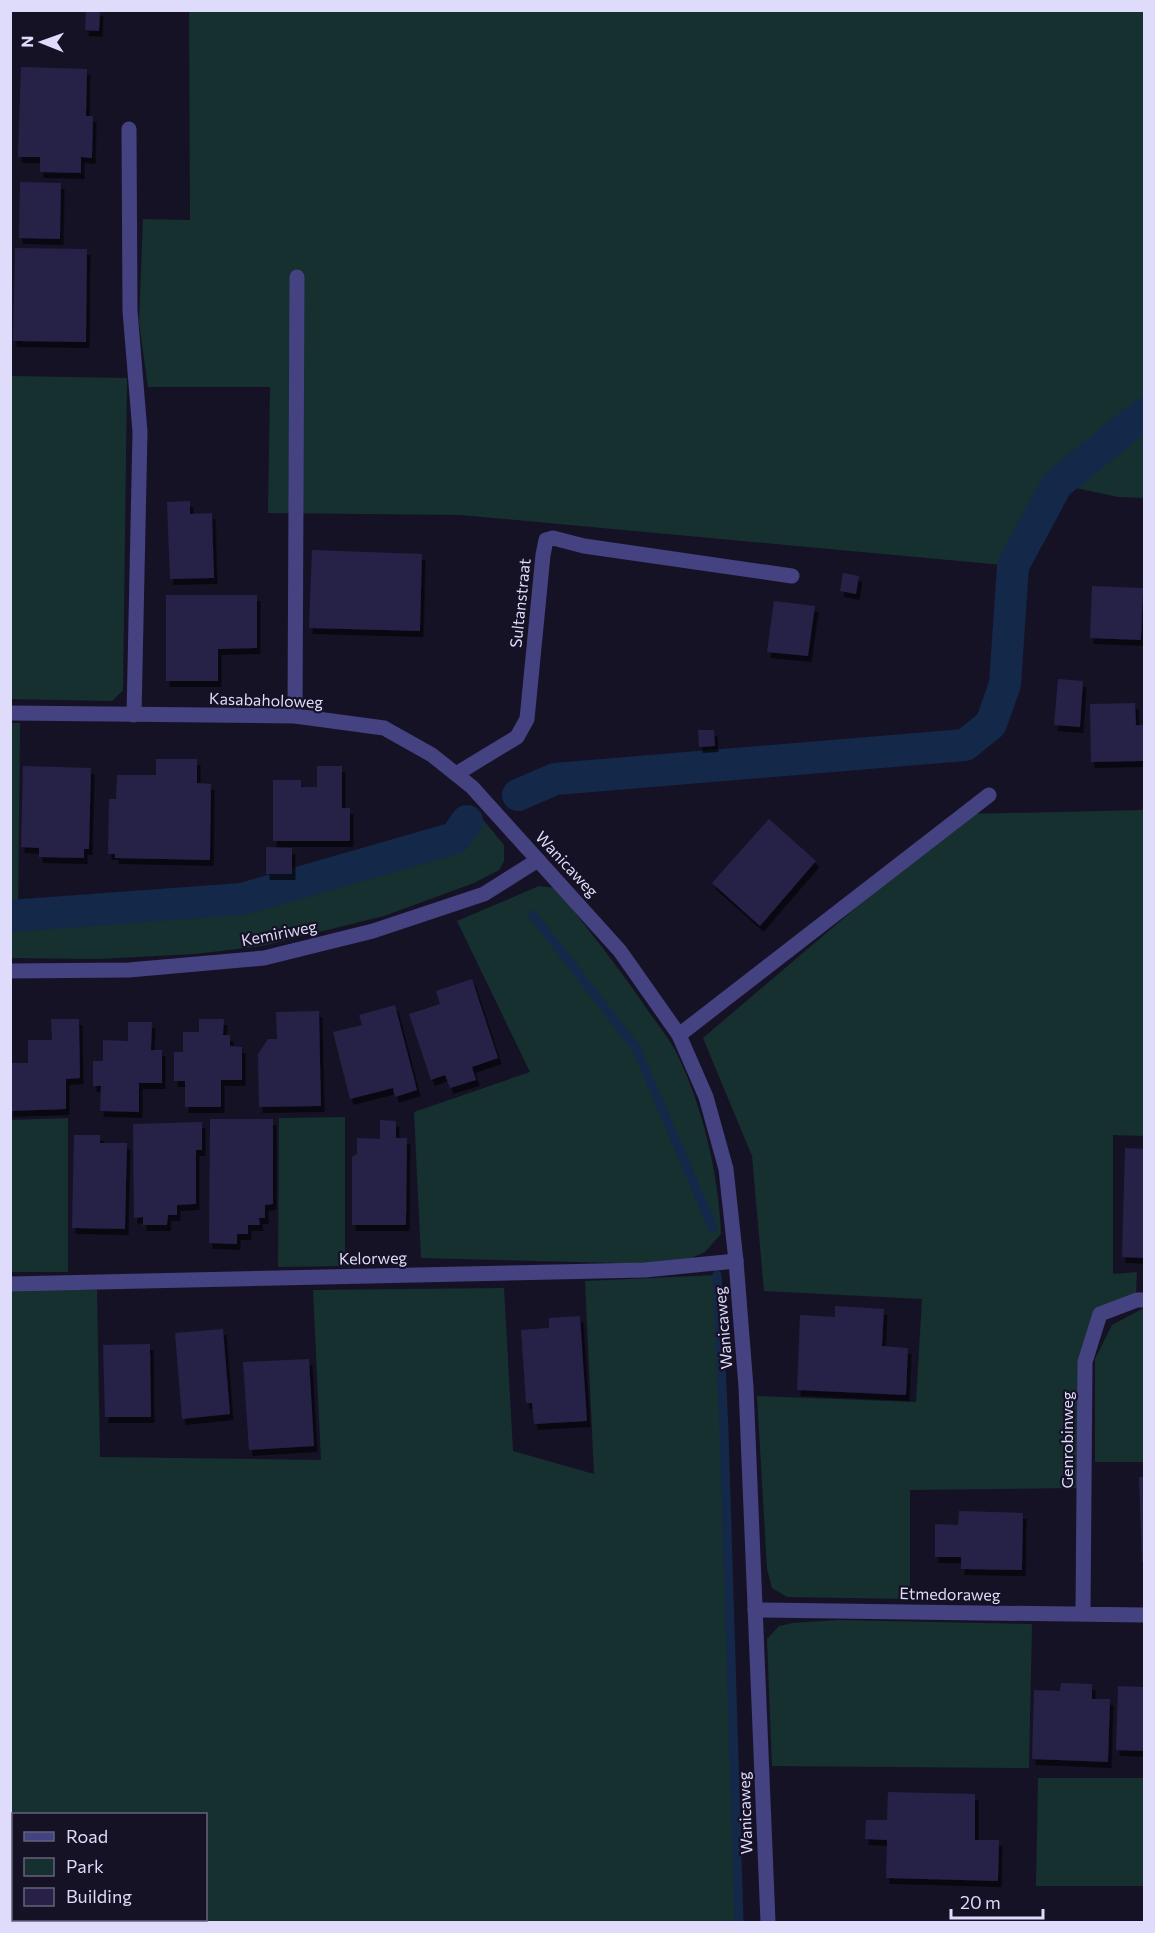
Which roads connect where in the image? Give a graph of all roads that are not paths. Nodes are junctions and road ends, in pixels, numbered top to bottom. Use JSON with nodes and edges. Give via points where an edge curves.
{"nodes":[{"id":1,"x":129,"y":129,"type":"dead end"},
{"id":2,"x":297,"y":277,"type":"dead end"},
{"id":3,"x":792,"y":576,"type":"dead end"},
{"id":4,"x":10,"y":712,"type":"edge"},
{"id":5,"x":134,"y":716,"type":"junction"},
{"id":6,"x":295,"y":716,"type":"junction"},
{"id":7,"x":456,"y":774,"type":"junction"},
{"id":8,"x":989,"y":795,"type":"dead end"},
{"id":9,"x":491,"y":808,"type":"joint"},
{"id":10,"x":538,"y":860,"type":"junction"},
{"id":11,"x":10,"y":971,"type":"edge"},
{"id":12,"x":679,"y":1035,"type":"junction"},
{"id":13,"x":736,"y":1261,"type":"junction"},
{"id":14,"x":10,"y":1284,"type":"edge"},
{"id":15,"x":1144,"y":1300,"type":"edge"},
{"id":16,"x":755,"y":1610,"type":"junction"},
{"id":17,"x":1083,"y":1614,"type":"junction"},
{"id":18,"x":1144,"y":1615,"type":"edge"},
{"id":19,"x":768,"y":1923,"type":"edge"}],
"edges":[{"from":1,"to":5,"type":"street","via":[[130,311],[140,432]]},
{"from":2,"to":6,"type":"street"},
{"from":3,"to":7,"type":"street","name":"Sultanstraat","via":[[546,540],[527,719],[517,737]]},
{"from":4,"to":5,"type":"street","name":"Kasabaholoweg"},
{"from":5,"to":6,"type":"street","name":"Kasabaholoweg"},
{"from":6,"to":7,"type":"street","name":"Kasabaholoweg","via":[[384,728],[432,755]]},
{"from":7,"to":9,"type":"street","name":"Kasabaholoweg"},
{"from":8,"to":12,"type":"street"},
{"from":9,"to":10,"type":"street","name":"Wanicaweg"},
{"from":10,"to":11,"type":"street","name":"Kemiriweg","via":[[484,894],[373,931],[264,958],[129,970]]},
{"from":10,"to":12,"type":"street","name":"Wanicaweg","via":[[620,951]]},
{"from":12,"to":13,"type":"street","name":"Wanicaweg","via":[[706,1097],[726,1169]]},
{"from":13,"to":14,"type":"street","name":"Kelorweg","via":[[645,1270]]},
{"from":13,"to":16,"type":"street","name":"Wanicaweg","via":[[746,1387]]},
{"from":15,"to":17,"type":"street","name":"Genrobinweg","via":[[1100,1314],[1085,1362]]},
{"from":16,"to":17,"type":"street","name":"Etmedoraweg"},
{"from":16,"to":19,"type":"street","name":"Wanicaweg"},
{"from":17,"to":18,"type":"street","name":"Etmedoraweg"}]}
